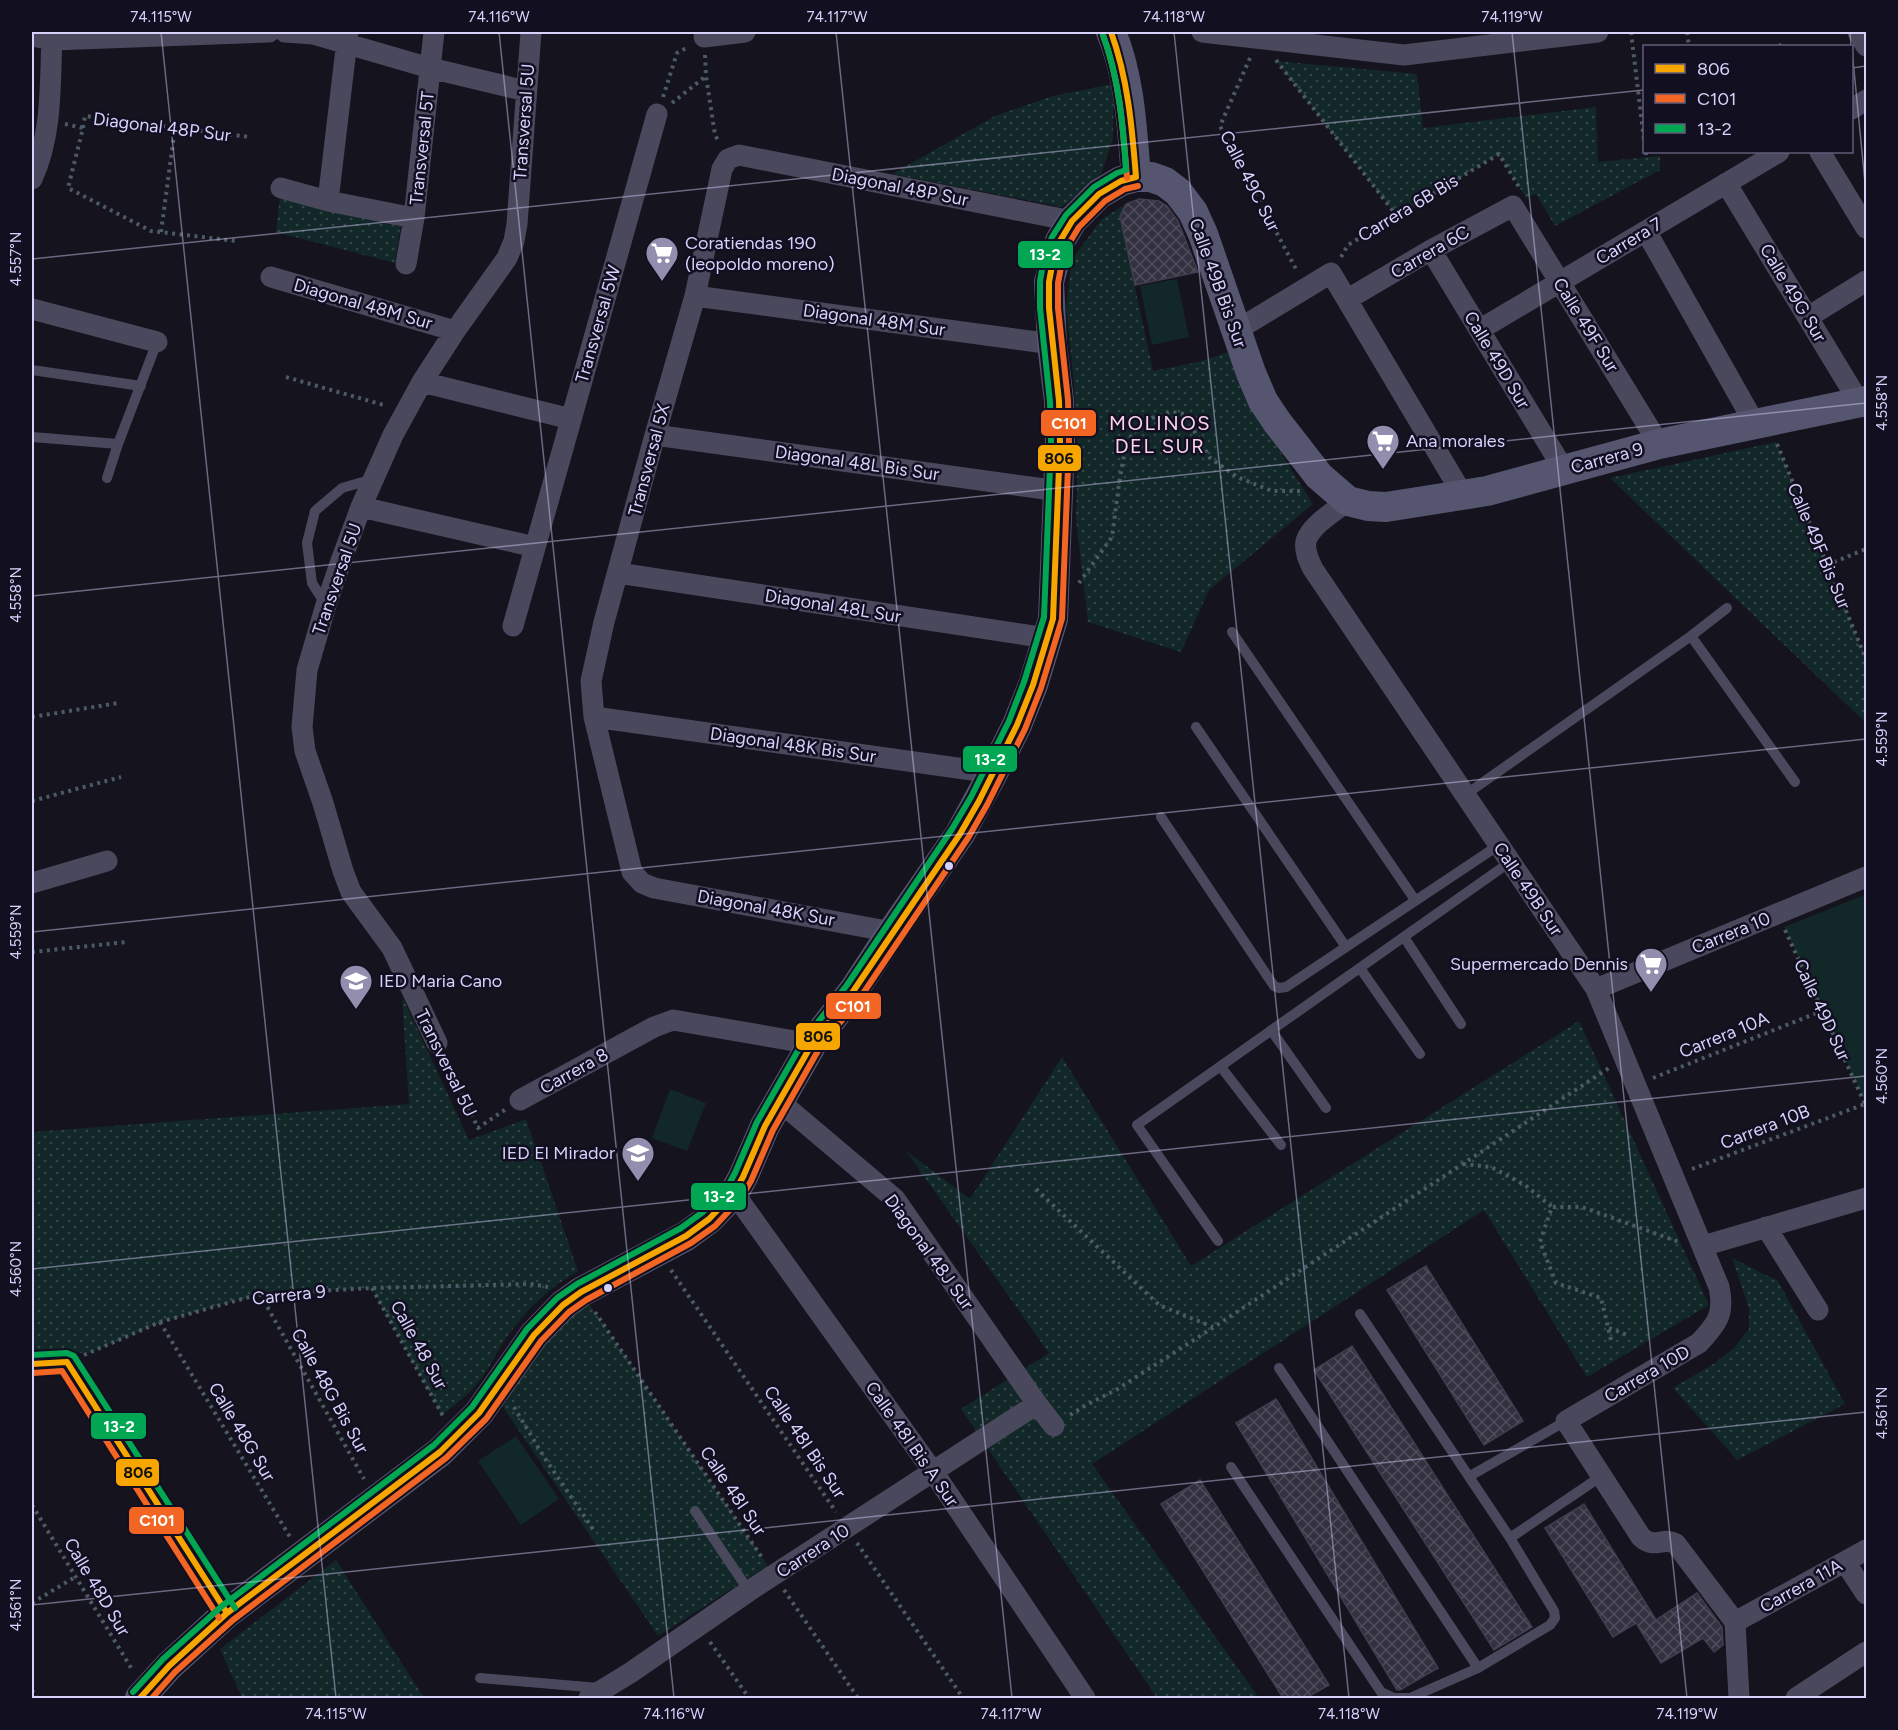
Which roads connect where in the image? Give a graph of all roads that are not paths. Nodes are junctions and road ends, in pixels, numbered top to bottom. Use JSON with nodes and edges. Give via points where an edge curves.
{"nodes":[{"id":1,"x":269,"y":32,"type":"edge"},
{"id":2,"x":285,"y":32,"type":"edge"},
{"id":3,"x":434,"y":32,"type":"edge"},
{"id":4,"x":531,"y":32,"type":"edge"},
{"id":5,"x":745,"y":32,"type":"edge"},
{"id":6,"x":1111,"y":32,"type":"edge"},
{"id":7,"x":1202,"y":32,"type":"edge"},
{"id":8,"x":1598,"y":32,"type":"edge"},
{"id":9,"x":1858,"y":32,"type":"edge"},
{"id":10,"x":45,"y":36,"type":"edge"},
{"id":11,"x":704,"y":37,"type":"road end"},
{"id":12,"x":347,"y":38,"type":"edge"},
{"id":13,"x":1866,"y":46,"type":"edge"},
{"id":14,"x":430,"y":68,"type":"junction"},
{"id":15,"x":526,"y":91,"type":"junction"},
{"id":16,"x":1866,"y":100,"type":"edge"},
{"id":17,"x":1853,"y":108,"type":"edge"},
{"id":18,"x":657,"y":114,"type":"road end"},
{"id":19,"x":39,"y":119,"type":"edge"},
{"id":20,"x":1777,"y":153,"type":"edge"},
{"id":21,"x":1821,"y":153,"type":"edge"},
{"id":22,"x":728,"y":159,"type":"joint"},
{"id":23,"x":1136,"y":177,"type":"junction"},
{"id":24,"x":32,"y":179,"type":"edge"},
{"id":25,"x":1726,"y":183,"type":"junction"},
{"id":26,"x":281,"y":188,"type":"dead end"},
{"id":27,"x":328,"y":201,"type":"junction"},
{"id":28,"x":1513,"y":206,"type":"joint"},
{"id":29,"x":414,"y":218,"type":"junction"},
{"id":30,"x":1072,"y":221,"type":"junction"},
{"id":31,"x":1866,"y":228,"type":"edge"},
{"id":32,"x":1646,"y":231,"type":"junction"},
{"id":33,"x":1431,"y":250,"type":"junction"},
{"id":34,"x":406,"y":264,"type":"dead end"},
{"id":35,"x":271,"y":277,"type":"dead end"},
{"id":36,"x":1560,"y":282,"type":"junction"},
{"id":37,"x":1866,"y":282,"type":"edge"},
{"id":38,"x":695,"y":296,"type":"junction"},
{"id":39,"x":1348,"y":299,"type":"junction"},
{"id":40,"x":32,"y":309,"type":"edge"},
{"id":41,"x":1808,"y":317,"type":"junction"},
{"id":42,"x":1236,"y":330,"type":"junction"},
{"id":43,"x":1479,"y":330,"type":"junction"},
{"id":44,"x":455,"y":331,"type":"junction"},
{"id":45,"x":157,"y":342,"type":"joint"},
{"id":46,"x":1052,"y":344,"type":"junction"},
{"id":47,"x":32,"y":370,"type":"edge"},
{"id":48,"x":422,"y":382,"type":"junction"},
{"id":49,"x":141,"y":386,"type":"junction"},
{"id":50,"x":1863,"y":401,"type":"edge"},
{"id":51,"x":571,"y":419,"type":"junction"},
{"id":52,"x":1766,"y":433,"type":"junction"},
{"id":53,"x":655,"y":435,"type":"junction"},
{"id":54,"x":32,"y":437,"type":"edge"},
{"id":55,"x":118,"y":444,"type":"junction"},
{"id":56,"x":1659,"y":444,"type":"junction"},
{"id":57,"x":1564,"y":470,"type":"junction"},
{"id":58,"x":107,"y":478,"type":"dead end"},
{"id":59,"x":374,"y":479,"type":"junction"},
{"id":60,"x":1059,"y":491,"type":"junction"},
{"id":61,"x":1339,"y":494,"type":"junction"},
{"id":62,"x":1463,"y":495,"type":"junction"},
{"id":63,"x":361,"y":507,"type":"junction"},
{"id":64,"x":535,"y":547,"type":"junction"},
{"id":65,"x":618,"y":573,"type":"junction"},
{"id":66,"x":326,"y":605,"type":"junction"},
{"id":67,"x":1727,"y":608,"type":"dead end"},
{"id":68,"x":513,"y":626,"type":"dead end"},
{"id":69,"x":1232,"y":632,"type":"dead end"},
{"id":70,"x":1691,"y":636,"type":"junction"},
{"id":71,"x":1047,"y":638,"type":"junction"},
{"id":72,"x":594,"y":717,"type":"junction"},
{"id":73,"x":1196,"y":727,"type":"dead end"},
{"id":74,"x":993,"y":772,"type":"junction"},
{"id":75,"x":1795,"y":783,"type":"dead end"},
{"id":76,"x":1465,"y":795,"type":"junction"},
{"id":77,"x":1161,"y":818,"type":"dead end"},
{"id":78,"x":1504,"y":854,"type":"junction"},
{"id":79,"x":107,"y":861,"type":"dead end"},
{"id":80,"x":1866,"y":877,"type":"edge"},
{"id":81,"x":32,"y":883,"type":"edge"},
{"id":82,"x":642,"y":883,"type":"joint"},
{"id":83,"x":1415,"y":900,"type":"junction"},
{"id":84,"x":892,"y":932,"type":"junction"},
{"id":85,"x":1404,"y":937,"type":"junction"},
{"id":86,"x":1346,"y":947,"type":"junction"},
{"id":87,"x":1360,"y":968,"type":"junction"},
{"id":88,"x":1596,"y":988,"type":"junction"},
{"id":89,"x":1461,"y":1024,"type":"dead end"},
{"id":90,"x":1271,"y":1030,"type":"junction"},
{"id":91,"x":437,"y":1043,"type":"road end"},
{"id":92,"x":812,"y":1044,"type":"junction"},
{"id":93,"x":1420,"y":1054,"type":"dead end"},
{"id":94,"x":1221,"y":1067,"type":"junction"},
{"id":95,"x":520,"y":1100,"type":"road end"},
{"id":96,"x":779,"y":1101,"type":"junction"},
{"id":97,"x":1326,"y":1108,"type":"dead end"},
{"id":98,"x":1281,"y":1145,"type":"dead end"},
{"id":99,"x":734,"y":1194,"type":"junction"},
{"id":100,"x":1866,"y":1198,"type":"edge"},
{"id":101,"x":1766,"y":1227,"type":"junction"},
{"id":102,"x":1218,"y":1240,"type":"dead end"},
{"id":103,"x":1704,"y":1249,"type":"junction"},
{"id":104,"x":1818,"y":1310,"type":"dead end"},
{"id":105,"x":1360,"y":1314,"type":"dead end"},
{"id":106,"x":1720,"y":1318,"type":"joint"},
{"id":107,"x":32,"y":1364,"type":"edge"},
{"id":108,"x":1280,"y":1368,"type":"dead end"},
{"id":109,"x":1037,"y":1404,"type":"junction"},
{"id":110,"x":1566,"y":1421,"type":"junction"},
{"id":111,"x":1054,"y":1426,"type":"road end"},
{"id":112,"x":1231,"y":1467,"type":"dead end"},
{"id":113,"x":933,"y":1473,"type":"junction"},
{"id":114,"x":1603,"y":1475,"type":"junction"},
{"id":115,"x":1470,"y":1476,"type":"junction"},
{"id":116,"x":695,"y":1511,"type":"dead end"},
{"id":117,"x":1510,"y":1538,"type":"junction"},
{"id":118,"x":1866,"y":1550,"type":"edge"},
{"id":119,"x":1845,"y":1562,"type":"junction"},
{"id":120,"x":749,"y":1591,"type":"junction"},
{"id":121,"x":1866,"y":1594,"type":"edge"},
{"id":122,"x":226,"y":1613,"type":"junction"},
{"id":123,"x":1735,"y":1622,"type":"junction"},
{"id":124,"x":1866,"y":1653,"type":"edge"},
{"id":125,"x":1478,"y":1668,"type":"junction"},
{"id":126,"x":480,"y":1677,"type":"dead end"},
{"id":127,"x":137,"y":1686,"type":"edge"},
{"id":128,"x":597,"y":1694,"type":"edge"},
{"id":129,"x":1085,"y":1698,"type":"edge"},
{"id":130,"x":1395,"y":1698,"type":"edge"},
{"id":131,"x":1739,"y":1698,"type":"edge"},
{"id":132,"x":1796,"y":1698,"type":"edge"}],
"edges":[{"from":1,"to":10,"type":"street"},
{"from":2,"to":12,"type":"street"},
{"from":3,"to":14,"type":"street","name":"Transversal 5T"},
{"from":4,"to":15,"type":"street","name":"Transversal 5U"},
{"from":5,"to":11,"type":"street"},
{"from":6,"to":23,"type":"street","via":[[1124,72]]},
{"from":7,"to":8,"type":"street","via":[[1404,55]]},
{"from":9,"to":13,"type":"street"},
{"from":10,"to":19,"type":"street"},
{"from":12,"to":14,"type":"street"},
{"from":12,"to":27,"type":"street"},
{"from":14,"to":15,"type":"street"},
{"from":14,"to":29,"type":"street","name":"Transversal 5T"},
{"from":15,"to":44,"type":"street","name":"Transversal 5U","via":[[514,241],[507,258]]},
{"from":16,"to":17,"type":"street"},
{"from":18,"to":51,"type":"street","name":"Transversal 5W"},
{"from":19,"to":24,"type":"street","via":[[43,148]]},
{"from":20,"to":25,"type":"street","name":"Carrera 7"},
{"from":21,"to":31,"type":"street"},
{"from":22,"to":30,"type":"street","name":"Diagonal 48P Sur","via":[[739,155]]},
{"from":22,"to":38,"type":"street","name":"Transversal 5X","via":[[722,169]]},
{"from":23,"to":30,"type":"street","via":[[1099,194]]},
{"from":23,"to":42,"type":"street","name":"Calle 49B Bis Sur","via":[[1165,182],[1179,192],[1193,212]]},
{"from":25,"to":32,"type":"street","name":"Carrera 7"},
{"from":25,"to":41,"type":"street","name":"Calle 49G Sur"},
{"from":26,"to":27,"type":"street"},
{"from":27,"to":29,"type":"street"},
{"from":28,"to":33,"type":"street","name":"Carrera 6C"},
{"from":28,"to":36,"type":"street","name":"Calle 49F Sur"},
{"from":29,"to":34,"type":"street","name":"Transversal 5T"},
{"from":30,"to":46,"type":"street","via":[[1060,241],[1049,282]]},
{"from":32,"to":36,"type":"street","name":"Carrera 7"},
{"from":32,"to":52,"type":"street"},
{"from":33,"to":39,"type":"street","name":"Carrera 6C"},
{"from":33,"to":43,"type":"street","name":"Calle 49D Sur"},
{"from":35,"to":44,"type":"street","name":"Diagonal 48M Sur"},
{"from":36,"to":43,"type":"street","name":"Carrera 7"},
{"from":36,"to":56,"type":"street","name":"Calle 49F Sur"},
{"from":37,"to":41,"type":"street"},
{"from":38,"to":46,"type":"street","name":"Diagonal 48M Sur"},
{"from":38,"to":53,"type":"street","name":"Transversal 5X"},
{"from":39,"to":42,"type":"street","via":[[1331,273]]},
{"from":39,"to":62,"type":"street"},
{"from":40,"to":45,"type":"street"},
{"from":41,"to":50,"type":"street","name":"Calle 49G Sur"},
{"from":42,"to":61,"type":"street","name":"Calle 49B Bis Sur","via":[[1263,400],[1297,449]]},
{"from":43,"to":57,"type":"street","name":"Calle 49D Sur"},
{"from":44,"to":48,"type":"street","name":"Transversal 5U"},
{"from":45,"to":49,"type":"lane"},
{"from":46,"to":60,"type":"street","via":[[1059,401]]},
{"from":47,"to":49,"type":"lane"},
{"from":48,"to":51,"type":"street"},
{"from":48,"to":59,"type":"street","name":"Transversal 5U"},
{"from":49,"to":55,"type":"lane"},
{"from":50,"to":52,"type":"street","name":"Carrera 9"},
{"from":51,"to":64,"type":"street","name":"Transversal 5W"},
{"from":52,"to":56,"type":"street","name":"Carrera 9"},
{"from":53,"to":60,"type":"street","name":"Diagonal 48L Bis Sur"},
{"from":53,"to":65,"type":"street","name":"Transversal 5X"},
{"from":54,"to":55,"type":"lane"},
{"from":55,"to":58,"type":"lane"},
{"from":56,"to":57,"type":"street","name":"Carrera 9"},
{"from":57,"to":62,"type":"street","name":"Carrera 9"},
{"from":59,"to":63,"type":"street","name":"Transversal 5U"},
{"from":59,"to":66,"type":"lane","via":[[342,488],[315,511],[307,543],[309,563],[312,583]]},
{"from":60,"to":71,"type":"street","via":[[1053,618]]},
{"from":61,"to":62,"type":"street","name":"Carrera 9","via":[[1368,506],[1386,507]]},
{"from":61,"to":76,"type":"street","name":"Calle 49B Sur","via":[[1306,541],[1307,555],[1331,597]]},
{"from":63,"to":64,"type":"street"},
{"from":63,"to":66,"type":"street","name":"Transversal 5U"},
{"from":64,"to":68,"type":"street","name":"Transversal 5W"},
{"from":65,"to":71,"type":"street","name":"Diagonal 48L Sur"},
{"from":65,"to":72,"type":"street","name":"Transversal 5X","via":[[591,681]]},
{"from":66,"to":91,"type":"street","name":"Transversal 5U","via":[[307,670],[304,751],[351,892],[392,948]]},
{"from":67,"to":70,"type":"lane"},
{"from":69,"to":83,"type":"lane"},
{"from":70,"to":75,"type":"lane"},
{"from":70,"to":76,"type":"lane"},
{"from":71,"to":74,"type":"street","via":[[1017,725]]},
{"from":72,"to":74,"type":"street","name":"Diagonal 48K Bis Sur"},
{"from":72,"to":82,"type":"street","name":"Transversal 5X","via":[[632,872]]},
{"from":73,"to":86,"type":"lane"},
{"from":74,"to":84,"type":"street","via":[[960,834]]},
{"from":76,"to":78,"type":"street","name":"Calle 49B Sur"},
{"from":77,"to":86,"type":"lane","via":[[1274,986],[1286,987]]},
{"from":78,"to":83,"type":"lane"},
{"from":78,"to":85,"type":"lane"},
{"from":78,"to":88,"type":"street","name":"Calle 49B Sur"},
{"from":79,"to":81,"type":"street"},
{"from":80,"to":88,"type":"street","name":"Carrera 10"},
{"from":82,"to":84,"type":"street","name":"Diagonal 48K Sur"},
{"from":83,"to":86,"type":"lane"},
{"from":84,"to":92,"type":"street"},
{"from":85,"to":87,"type":"lane"},
{"from":85,"to":89,"type":"lane"},
{"from":87,"to":90,"type":"lane"},
{"from":87,"to":93,"type":"lane"},
{"from":88,"to":103,"type":"street","name":"Calle 49B Sur"},
{"from":90,"to":94,"type":"lane"},
{"from":90,"to":97,"type":"lane"},
{"from":92,"to":95,"type":"street","name":"Carrera 8","via":[[673,1020]]},
{"from":92,"to":96,"type":"street"},
{"from":94,"to":98,"type":"lane"},
{"from":94,"to":102,"type":"lane","via":[[1137,1125]]},
{"from":96,"to":99,"type":"street"},
{"from":96,"to":109,"type":"street","name":"Diagonal 48J Sur","via":[[895,1198]]},
{"from":99,"to":113,"type":"street","name":"Calle 48I Bis A Sur"},
{"from":99,"to":122,"type":"street","via":[[686,1236],[563,1305],[534,1335],[479,1413],[440,1452]]},
{"from":100,"to":101,"type":"street"},
{"from":101,"to":103,"type":"street"},
{"from":101,"to":104,"type":"street"},
{"from":103,"to":106,"type":"street","name":"Calle 49B Sur","via":[[1719,1287]]},
{"from":105,"to":115,"type":"lane"},
{"from":106,"to":110,"type":"street","name":"Carrera 10D","via":[[1699,1343]]},
{"from":107,"to":122,"type":"street","via":[[67,1362]]},
{"from":108,"to":125,"type":"lane"},
{"from":109,"to":111,"type":"street","name":"Diagonal 48J Sur"},
{"from":109,"to":113,"type":"street","name":"Carrera 10"},
{"from":110,"to":114,"type":"street"},
{"from":110,"to":115,"type":"lane"},
{"from":112,"to":130,"type":"lane","via":[[1381,1692]]},
{"from":113,"to":120,"type":"street","name":"Carrera 10"},
{"from":113,"to":129,"type":"street","name":"Calle 48I Bis A Sur"},
{"from":114,"to":117,"type":"lane"},
{"from":114,"to":123,"type":"street","via":[[1641,1537],[1653,1544],[1676,1544]]},
{"from":115,"to":117,"type":"lane"},
{"from":116,"to":120,"type":"lane"},
{"from":117,"to":125,"type":"lane","via":[[1555,1618],[1550,1625]]},
{"from":118,"to":119,"type":"street","name":"Carrera 11A"},
{"from":119,"to":121,"type":"street"},
{"from":119,"to":123,"type":"street","name":"Carrera 11A"},
{"from":120,"to":128,"type":"street","name":"Carrera 10"},
{"from":122,"to":127,"type":"street","via":[[169,1666]]},
{"from":123,"to":131,"type":"street"},
{"from":124,"to":132,"type":"street"},
{"from":125,"to":130,"type":"lane","via":[[1410,1698]]},
{"from":126,"to":128,"type":"lane"}]}
